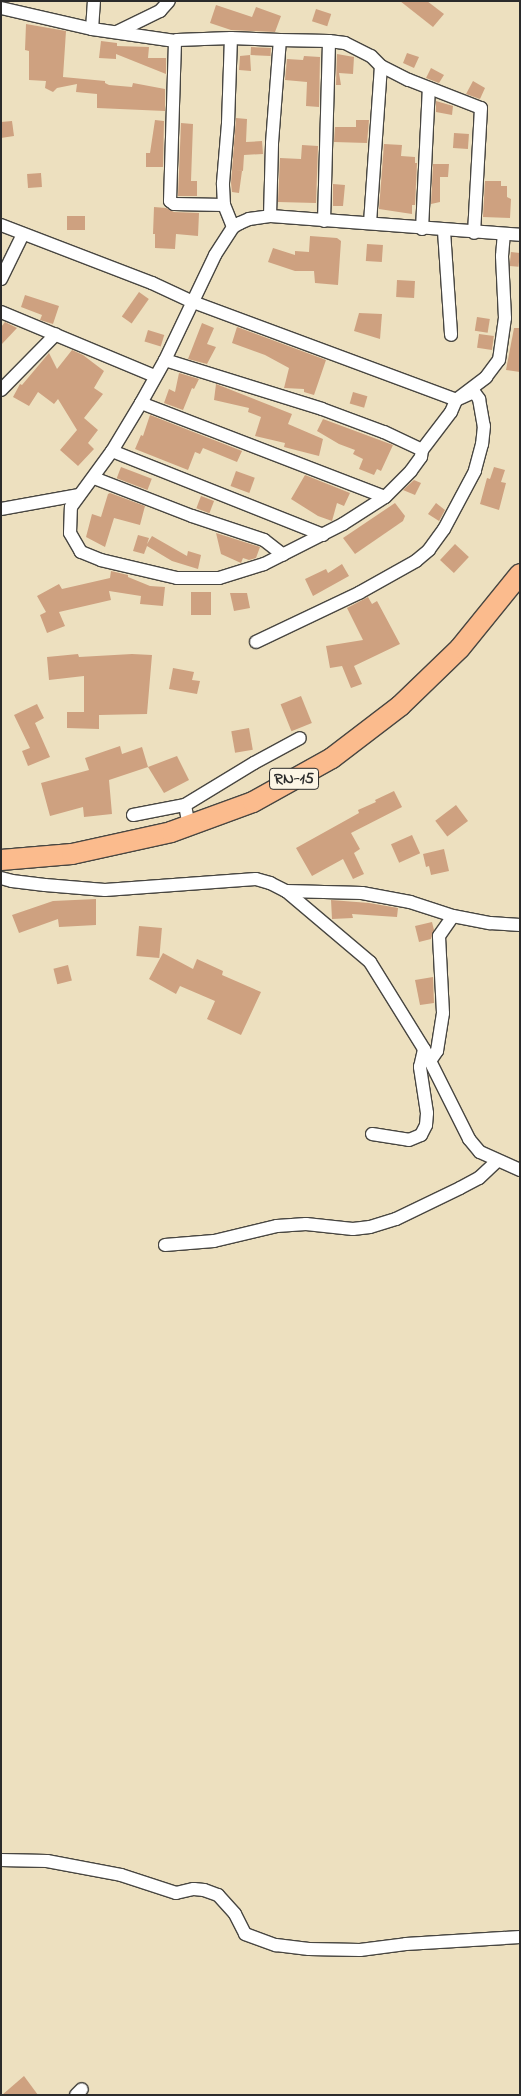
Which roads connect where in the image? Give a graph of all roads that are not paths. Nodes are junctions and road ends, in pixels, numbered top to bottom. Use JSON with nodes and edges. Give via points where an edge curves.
{"nodes":[{"id":1,"x":94,"y":1,"type":"edge"},
{"id":2,"x":170,"y":1,"type":"edge"},
{"id":3,"x":1,"y":8,"type":"edge"},
{"id":4,"x":92,"y":29,"type":"junction"},
{"id":5,"x":117,"y":32,"type":"junction"},
{"id":6,"x":231,"y":38,"type":"junction"},
{"id":7,"x":280,"y":40,"type":"junction"},
{"id":8,"x":175,"y":41,"type":"junction"},
{"id":9,"x":329,"y":41,"type":"junction"},
{"id":10,"x":381,"y":66,"type":"junction"},
{"id":11,"x":429,"y":88,"type":"junction"},
{"id":12,"x":224,"y":205,"type":"junction"},
{"id":13,"x":270,"y":216,"type":"junction"},
{"id":14,"x":324,"y":221,"type":"junction"},
{"id":15,"x":370,"y":223,"type":"junction"},
{"id":16,"x":1,"y":226,"type":"edge"},
{"id":17,"x":234,"y":227,"type":"junction"},
{"id":18,"x":422,"y":229,"type":"junction"},
{"id":19,"x":444,"y":231,"type":"junction"},
{"id":20,"x":474,"y":233,"type":"junction"},
{"id":21,"x":24,"y":234,"type":"junction"},
{"id":22,"x":504,"y":235,"type":"junction"},
{"id":23,"x":520,"y":235,"type":"edge"},
{"id":24,"x":1,"y":280,"type":"edge"},
{"id":25,"x":193,"y":302,"type":"junction"},
{"id":26,"x":1,"y":312,"type":"edge"},
{"id":27,"x":56,"y":334,"type":"junction"},
{"id":28,"x":450,"y":335,"type":"dead end"},
{"id":29,"x":165,"y":360,"type":"junction"},
{"id":30,"x":155,"y":376,"type":"junction"},
{"id":31,"x":1,"y":390,"type":"edge"},
{"id":32,"x":456,"y":400,"type":"junction"},
{"id":33,"x":141,"y":402,"type":"junction"},
{"id":34,"x":422,"y":450,"type":"junction"},
{"id":35,"x":112,"y":451,"type":"junction"},
{"id":36,"x":94,"y":478,"type":"junction"},
{"id":37,"x":78,"y":496,"type":"junction"},
{"id":38,"x":385,"y":496,"type":"junction"},
{"id":39,"x":1,"y":510,"type":"edge"},
{"id":40,"x":323,"y":535,"type":"junction"},
{"id":41,"x":284,"y":555,"type":"junction"},
{"id":42,"x":520,"y":574,"type":"edge"},
{"id":43,"x":256,"y":642,"type":"dead end"},
{"id":44,"x":300,"y":738,"type":"dead end"},
{"id":45,"x":185,"y":805,"type":"junction"},
{"id":46,"x":133,"y":815,"type":"dead end"},
{"id":47,"x":189,"y":826,"type":"junction"},
{"id":48,"x":1,"y":860,"type":"edge"},
{"id":49,"x":1,"y":878,"type":"edge"},
{"id":50,"x":286,"y":891,"type":"junction"},
{"id":51,"x":452,"y":916,"type":"junction"},
{"id":52,"x":520,"y":925,"type":"edge"},
{"id":53,"x":424,"y":1049,"type":"junction"},
{"id":54,"x":430,"y":1062,"type":"junction"},
{"id":55,"x":372,"y":1134,"type":"dead end"},
{"id":56,"x":497,"y":1161,"type":"junction"},
{"id":57,"x":520,"y":1170,"type":"edge"},
{"id":58,"x":165,"y":1245,"type":"dead end"},
{"id":59,"x":1,"y":1860,"type":"edge"},
{"id":60,"x":520,"y":1937,"type":"edge"}],
"edges":[{"from":1,"to":4,"type":"street"},
{"from":2,"to":5,"type":"street","via":[[160,10]]},
{"from":3,"to":4,"type":"street"},
{"from":4,"to":5,"type":"street"},
{"from":5,"to":8,"type":"street"},
{"from":6,"to":7,"type":"street"},
{"from":6,"to":8,"type":"street"},
{"from":6,"to":12,"type":"street"},
{"from":7,"to":9,"type":"street"},
{"from":7,"to":13,"type":"street"},
{"from":8,"to":12,"type":"street","via":[[170,201],[174,204]]},
{"from":9,"to":10,"type":"street","via":[[352,46],[371,56]]},
{"from":9,"to":14,"type":"street"},
{"from":10,"to":11,"type":"street"},
{"from":10,"to":15,"type":"street"},
{"from":11,"to":18,"type":"street"},
{"from":11,"to":20,"type":"street","via":[[481,108]]},
{"from":12,"to":17,"type":"street"},
{"from":13,"to":14,"type":"street"},
{"from":13,"to":17,"type":"street","via":[[249,219]]},
{"from":14,"to":15,"type":"street"},
{"from":15,"to":18,"type":"street"},
{"from":16,"to":21,"type":"street"},
{"from":17,"to":25,"type":"street","via":[[215,255]]},
{"from":18,"to":19,"type":"street"},
{"from":19,"to":20,"type":"street"},
{"from":19,"to":28,"type":"street"},
{"from":20,"to":22,"type":"street"},
{"from":21,"to":24,"type":"street"},
{"from":21,"to":25,"type":"street"},
{"from":22,"to":23,"type":"street"},
{"from":22,"to":32,"type":"street","via":[[505,318],[499,360],[486,377]]},
{"from":25,"to":29,"type":"street"},
{"from":25,"to":32,"type":"street"},
{"from":26,"to":27,"type":"street"},
{"from":27,"to":30,"type":"street"},
{"from":27,"to":31,"type":"street"},
{"from":29,"to":30,"type":"street"},
{"from":29,"to":34,"type":"street","via":[[322,409]]},
{"from":30,"to":33,"type":"street"},
{"from":32,"to":34,"type":"street","via":[[451,412]]},
{"from":32,"to":43,"type":"street","via":[[474,392],[479,399],[484,426],[482,444],[475,471],[459,504],[428,550],[416,561],[359,593]]},
{"from":33,"to":35,"type":"street"},
{"from":33,"to":38,"type":"street"},
{"from":34,"to":38,"type":"street","via":[[411,471]]},
{"from":35,"to":36,"type":"street"},
{"from":35,"to":40,"type":"street"},
{"from":36,"to":37,"type":"street"},
{"from":36,"to":41,"type":"street","via":[[264,540]]},
{"from":37,"to":39,"type":"street"},
{"from":37,"to":41,"type":"street","via":[[71,508],[70,533],[81,552],[101,560],[164,576],[196,579],[246,571]]},
{"from":38,"to":40,"type":"street"},
{"from":40,"to":41,"type":"street"},
{"from":42,"to":47,"type":"main road","number":"RN-15","via":[[460,648],[400,706],[332,758],[253,802]]},
{"from":44,"to":45,"type":"street"},
{"from":45,"to":46,"type":"street"},
{"from":45,"to":47,"type":"street"},
{"from":47,"to":48,"type":"main road","number":"RN-15","via":[[72,854]]},
{"from":49,"to":50,"type":"street","via":[[105,890],[256,879]]},
{"from":50,"to":51,"type":"street","via":[[362,893],[410,902]]},
{"from":50,"to":53,"type":"street","via":[[365,956]]},
{"from":51,"to":52,"type":"street","via":[[490,924]]},
{"from":51,"to":54,"type":"street","via":[[439,936],[442,1013],[437,1051]]},
{"from":53,"to":54,"type":"street"},
{"from":53,"to":55,"type":"street","via":[[420,1067],[426,1125],[421,1135],[409,1140]]},
{"from":54,"to":56,"type":"street","via":[[469,1139],[480,1152]]},
{"from":56,"to":57,"type":"street"},
{"from":56,"to":58,"type":"street","via":[[479,1178],[460,1188],[396,1219],[370,1227],[277,1226],[214,1241]]},
{"from":59,"to":60,"type":"street","via":[[47,1862],[122,1875],[176,1893],[194,1888],[204,1890],[218,1895],[235,1914],[245,1934],[276,1946],[360,1950]]}]}
